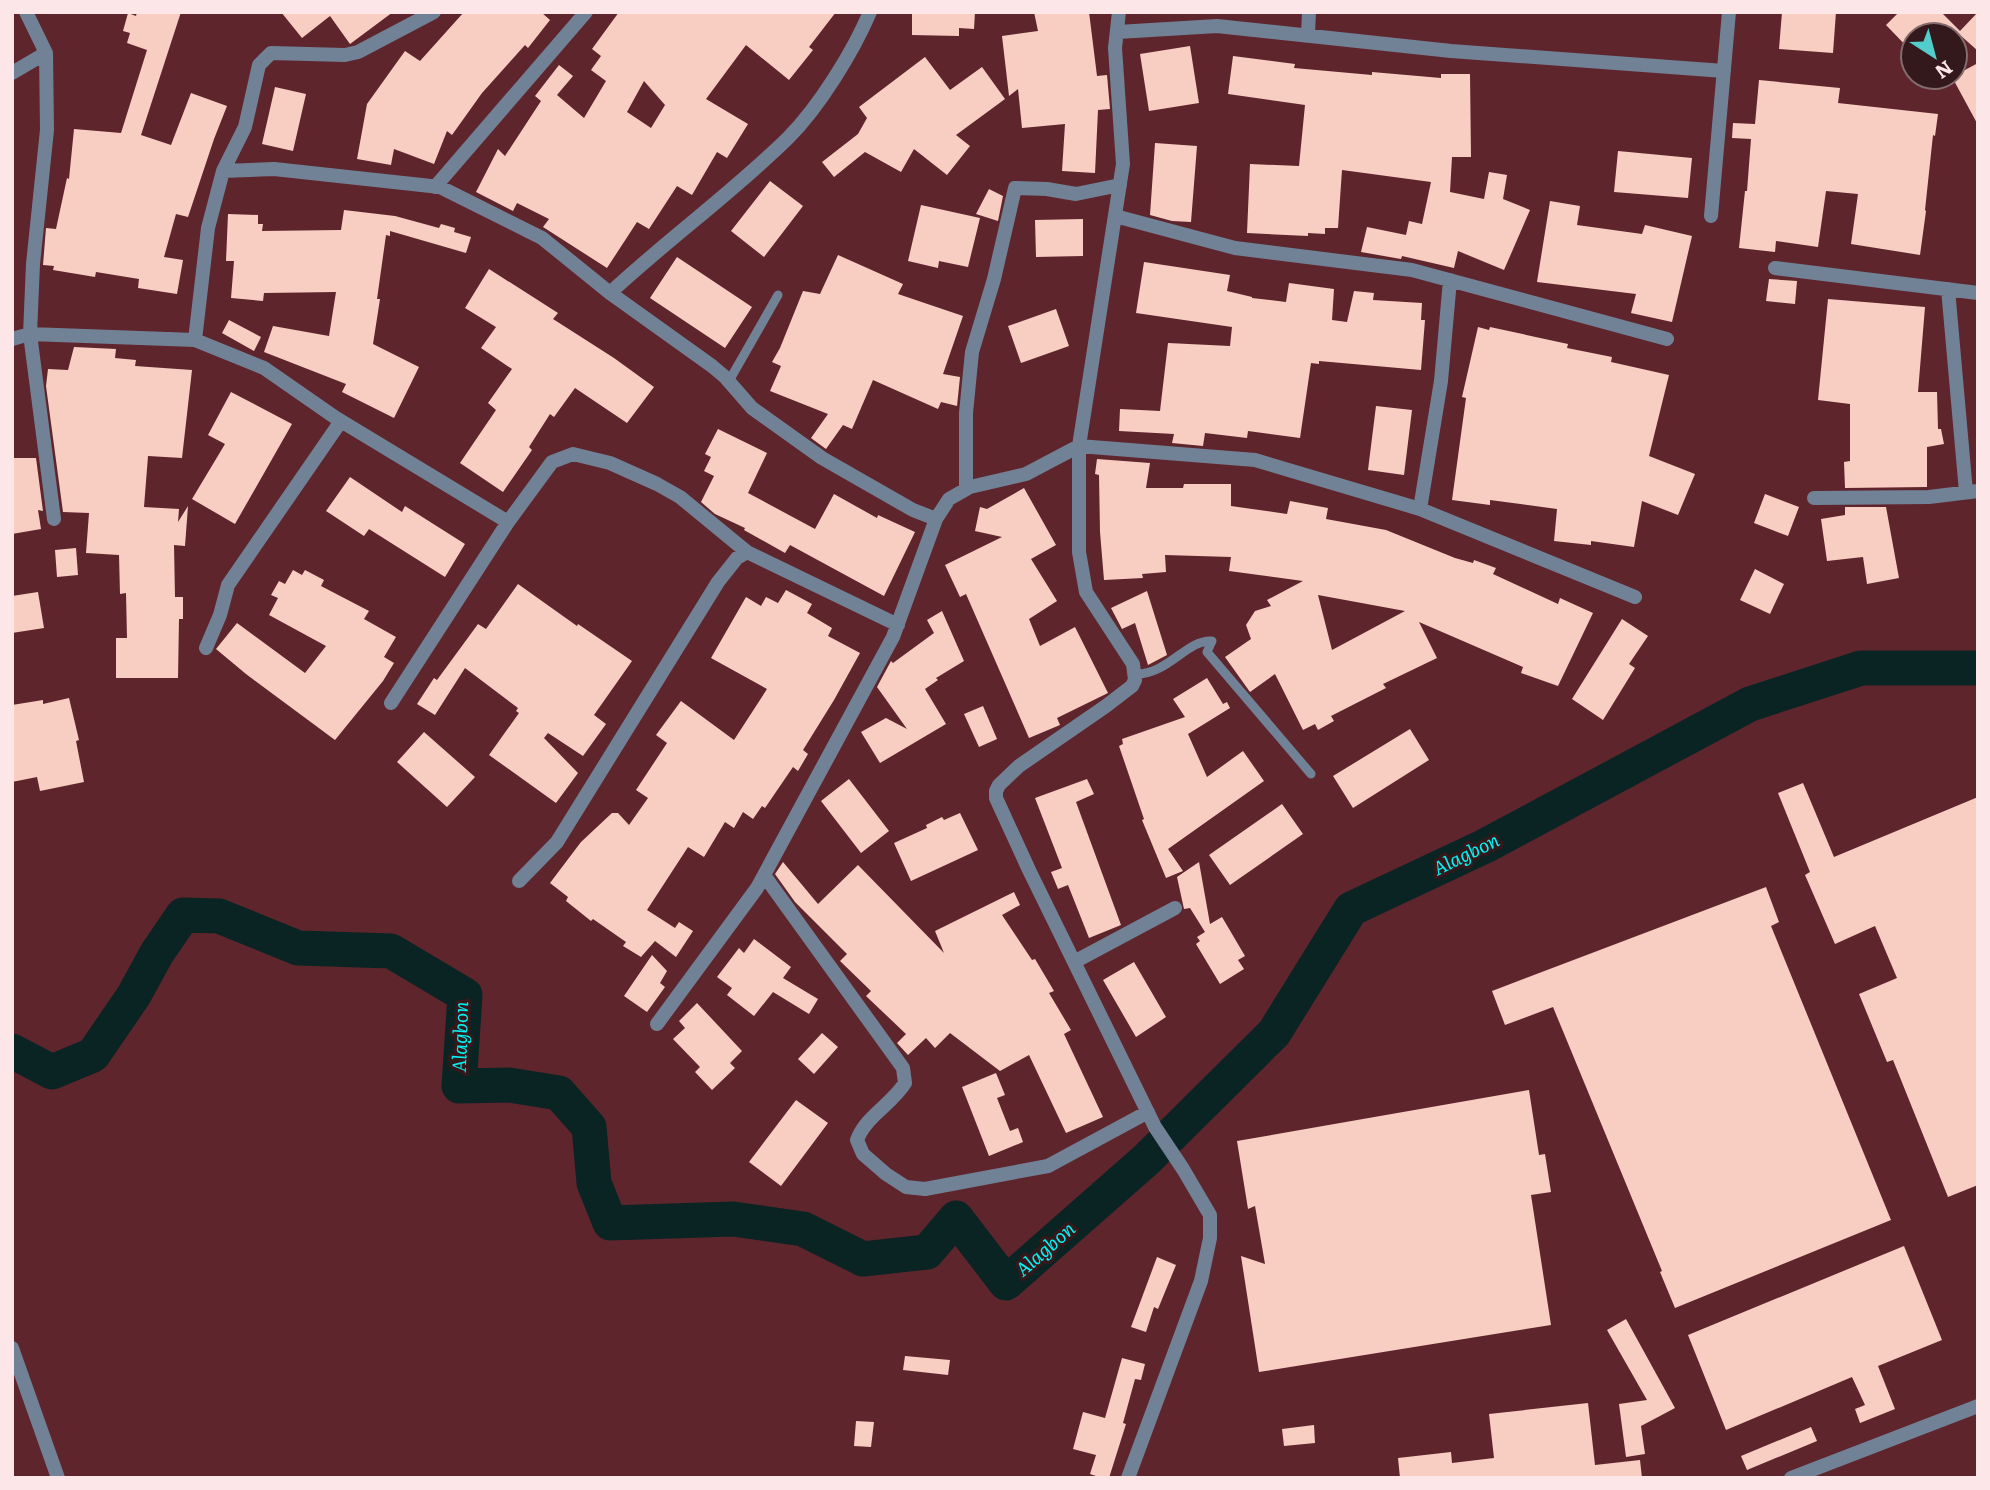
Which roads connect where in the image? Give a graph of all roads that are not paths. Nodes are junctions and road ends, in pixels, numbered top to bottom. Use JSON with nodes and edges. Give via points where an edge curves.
{"nodes":[{"id":1,"x":26,"y":12,"type":"edge"},
{"id":2,"x":434,"y":12,"type":"edge"},
{"id":3,"x":586,"y":12,"type":"edge"},
{"id":4,"x":870,"y":12,"type":"edge"},
{"id":5,"x":1119,"y":12,"type":"edge"},
{"id":6,"x":1309,"y":12,"type":"edge"},
{"id":7,"x":1729,"y":12,"type":"edge"},
{"id":8,"x":1118,"y":32,"type":"junction"},
{"id":9,"x":1308,"y":34,"type":"junction"},
{"id":10,"x":46,"y":53,"type":"junction"},
{"id":11,"x":1724,"y":71,"type":"junction"},
{"id":12,"x":12,"y":73,"type":"edge"},
{"id":13,"x":223,"y":171,"type":"junction"},
{"id":14,"x":1120,"y":185,"type":"junction"},
{"id":15,"x":435,"y":187,"type":"junction"},
{"id":16,"x":1115,"y":216,"type":"junction"},
{"id":17,"x":1711,"y":216,"type":"dead end"},
{"id":18,"x":1775,"y":268,"type":"dead end"},
{"id":19,"x":1450,"y":280,"type":"junction"},
{"id":20,"x":1948,"y":289,"type":"junction"},
{"id":21,"x":610,"y":293,"type":"junction"},
{"id":22,"x":1978,"y":293,"type":"edge"},
{"id":23,"x":778,"y":295,"type":"dead end"},
{"id":24,"x":30,"y":334,"type":"junction"},
{"id":25,"x":1667,"y":338,"type":"dead end"},
{"id":26,"x":12,"y":339,"type":"edge"},
{"id":27,"x":195,"y":340,"type":"junction"},
{"id":28,"x":729,"y":381,"type":"junction"},
{"id":29,"x":341,"y":421,"type":"junction"},
{"id":30,"x":1079,"y":446,"type":"junction"},
{"id":31,"x":967,"y":489,"type":"junction"},
{"id":32,"x":1972,"y":491,"type":"edge"},
{"id":33,"x":1814,"y":498,"type":"dead end"},
{"id":34,"x":1420,"y":509,"type":"junction"},
{"id":35,"x":54,"y":519,"type":"dead end"},
{"id":36,"x":936,"y":519,"type":"junction"},
{"id":37,"x":508,"y":522,"type":"junction"},
{"id":38,"x":747,"y":552,"type":"junction"},
{"id":39,"x":1635,"y":597,"type":"dead end"},
{"id":40,"x":898,"y":625,"type":"junction"},
{"id":41,"x":206,"y":648,"type":"dead end"},
{"id":42,"x":1135,"y":674,"type":"junction"},
{"id":43,"x":391,"y":704,"type":"dead end"},
{"id":44,"x":1311,"y":774,"type":"dead end"},
{"id":45,"x":764,"y":875,"type":"junction"},
{"id":46,"x":519,"y":881,"type":"dead end"},
{"id":47,"x":1175,"y":908,"type":"dead end"},
{"id":48,"x":1074,"y":962,"type":"junction"},
{"id":49,"x":657,"y":1024,"type":"dead end"},
{"id":50,"x":1147,"y":1112,"type":"junction"},
{"id":51,"x":12,"y":1348,"type":"edge"},
{"id":52,"x":1978,"y":1406,"type":"edge"},
{"id":53,"x":58,"y":1478,"type":"edge"},
{"id":54,"x":1128,"y":1478,"type":"edge"},
{"id":55,"x":1791,"y":1478,"type":"edge"}],
"edges":[{"from":1,"to":10,"type":"street"},
{"from":2,"to":13,"type":"street","via":[[345,55],[267,55],[260,65],[245,127]]},
{"from":3,"to":15,"type":"street"},
{"from":4,"to":21,"type":"street","via":[[819,101],[789,137]]},
{"from":5,"to":8,"type":"street"},
{"from":6,"to":9,"type":"street"},
{"from":7,"to":11,"type":"street"},
{"from":8,"to":9,"type":"street","via":[[1217,26]]},
{"from":8,"to":14,"type":"street"},
{"from":9,"to":11,"type":"street","via":[[1451,51]]},
{"from":10,"to":12,"type":"street"},
{"from":10,"to":24,"type":"street","via":[[47,130]]},
{"from":11,"to":17,"type":"street"},
{"from":13,"to":15,"type":"street","via":[[274,169]]},
{"from":13,"to":27,"type":"street","via":[[208,228]]},
{"from":14,"to":16,"type":"street"},
{"from":14,"to":31,"type":"street","via":[[1076,194],[1015,188],[972,352],[966,413]]},
{"from":15,"to":21,"type":"street","via":[[541,238]]},
{"from":16,"to":19,"type":"street","via":[[1235,248],[1412,270]]},
{"from":16,"to":30,"type":"street"},
{"from":18,"to":20,"type":"street"},
{"from":19,"to":25,"type":"street"},
{"from":19,"to":34,"type":"street","via":[[1441,381]]},
{"from":20,"to":22,"type":"street"},
{"from":20,"to":32,"type":"street"},
{"from":21,"to":28,"type":"street"},
{"from":23,"to":28,"type":"lane"},
{"from":24,"to":26,"type":"street"},
{"from":24,"to":27,"type":"street"},
{"from":24,"to":35,"type":"street"},
{"from":27,"to":29,"type":"street","via":[[264,369]]},
{"from":28,"to":36,"type":"street","via":[[752,408],[822,458]]},
{"from":29,"to":37,"type":"street"},
{"from":29,"to":41,"type":"street","via":[[228,585]]},
{"from":30,"to":31,"type":"street","via":[[1026,474]]},
{"from":30,"to":34,"type":"street","via":[[1255,460]]},
{"from":30,"to":42,"type":"street","via":[[1079,552],[1086,592]]},
{"from":31,"to":36,"type":"street","via":[[949,499]]},
{"from":32,"to":33,"type":"street","via":[[1929,497]]},
{"from":34,"to":39,"type":"street"},
{"from":36,"to":40,"type":"street"},
{"from":37,"to":38,"type":"street","via":[[552,462],[573,454],[610,463],[668,491]]},
{"from":37,"to":43,"type":"street"},
{"from":38,"to":40,"type":"street"},
{"from":38,"to":46,"type":"street","via":[[718,582],[557,842]]},
{"from":40,"to":45,"type":"street"},
{"from":42,"to":44,"type":"lane","via":[[1157,671],[1202,642],[1213,641],[1207,652]]},
{"from":42,"to":48,"type":"street","via":[[1132,686],[1019,766],[996,791]]},
{"from":45,"to":49,"type":"street"},
{"from":45,"to":50,"type":"street","via":[[902,1068],[905,1083],[862,1127],[856,1140],[863,1154],[906,1186],[925,1189],[1048,1166]]},
{"from":47,"to":48,"type":"street"},
{"from":48,"to":50,"type":"street"},
{"from":50,"to":54,"type":"street","via":[[1210,1215],[1210,1238],[1201,1281]]},
{"from":51,"to":53,"type":"street"},
{"from":52,"to":55,"type":"street"}]}
